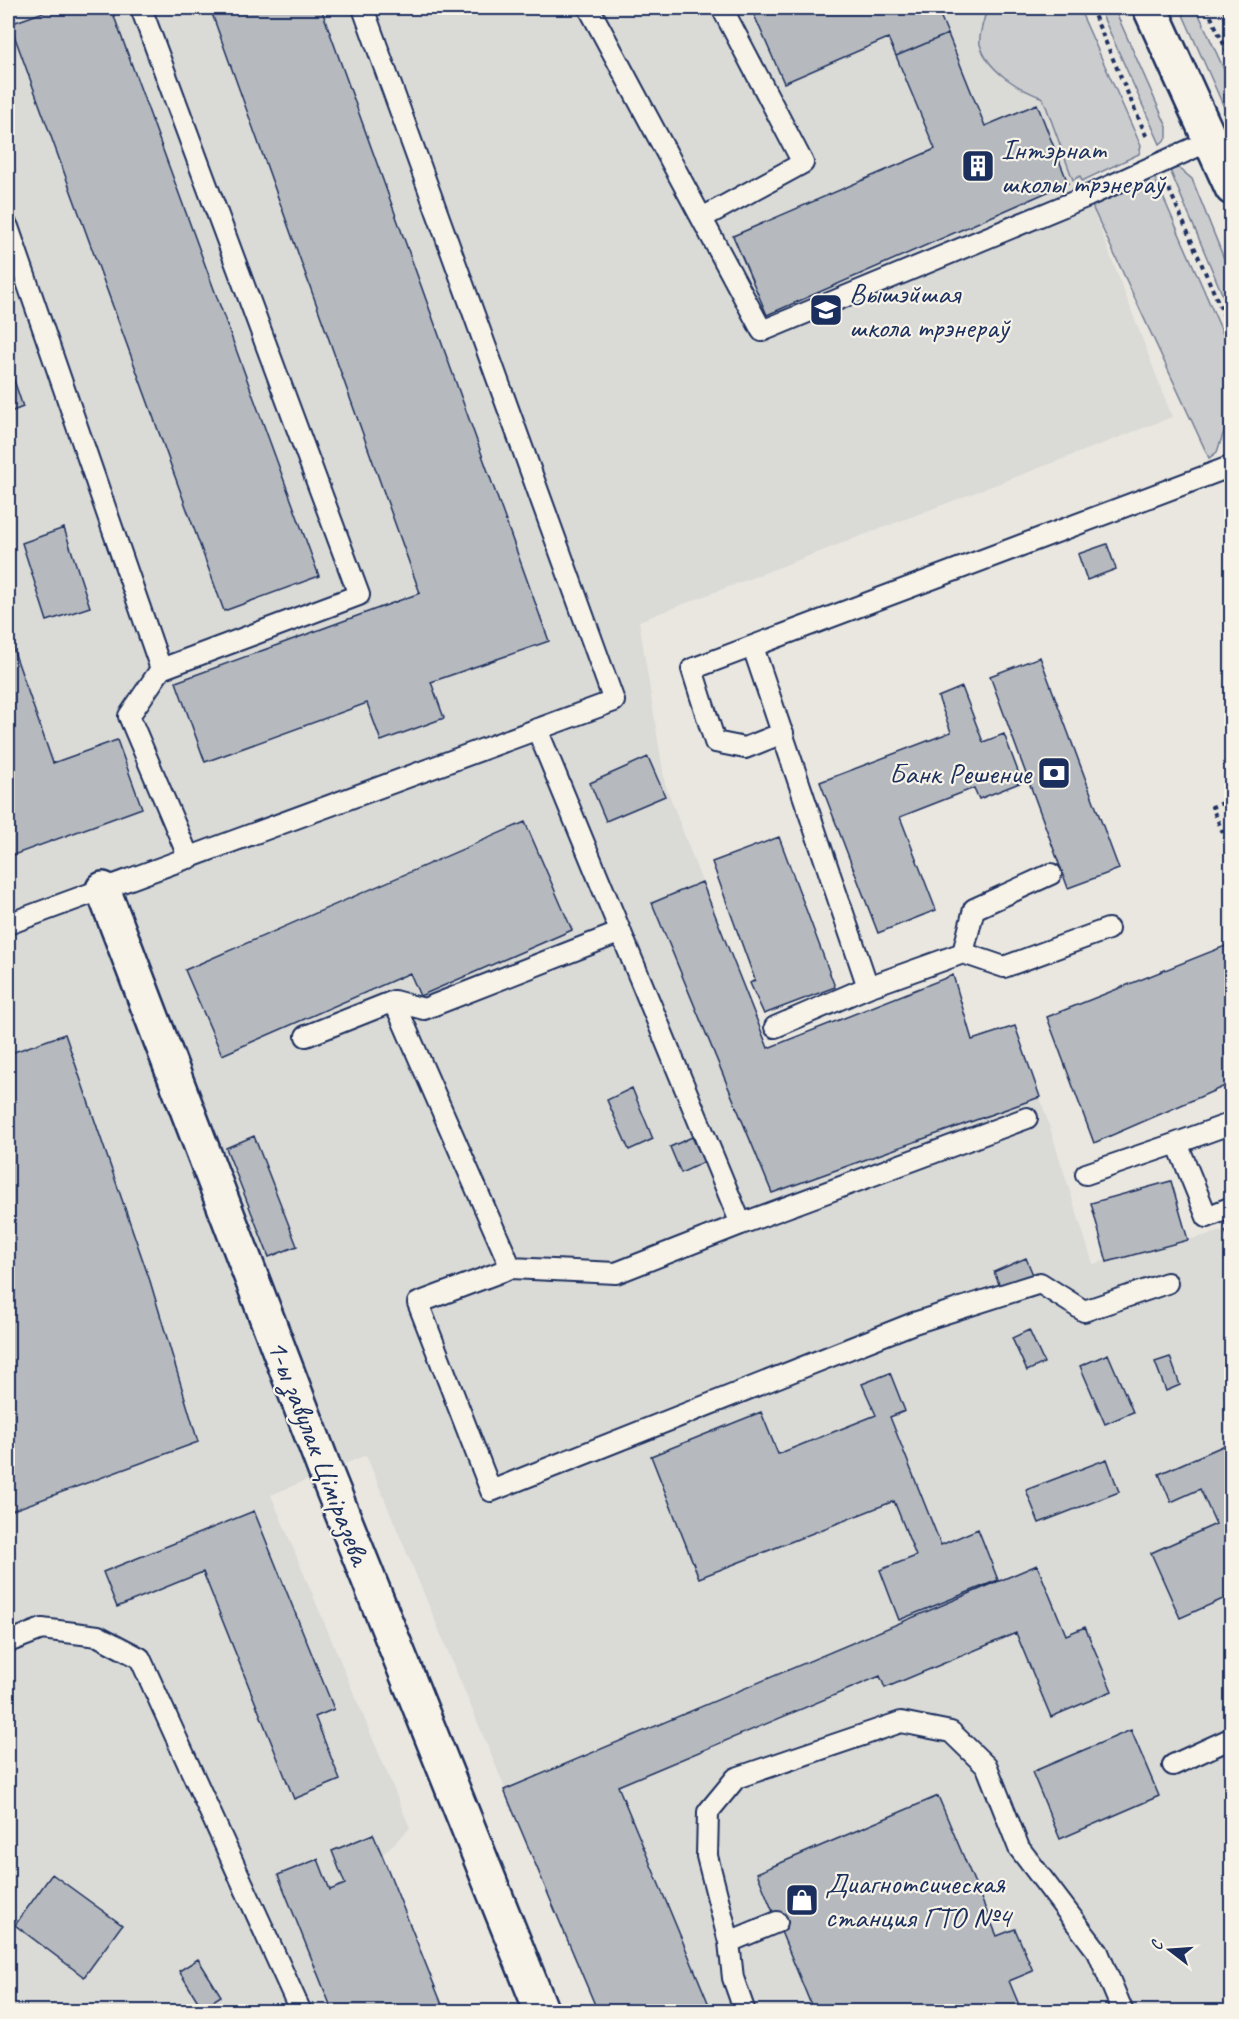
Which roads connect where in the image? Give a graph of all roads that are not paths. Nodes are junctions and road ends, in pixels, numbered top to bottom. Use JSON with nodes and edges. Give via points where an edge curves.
{"nodes":[{"id":1,"x":141,"y":8,"type":"edge"},
{"id":2,"x":363,"y":8,"type":"edge"},
{"id":3,"x":589,"y":8,"type":"edge"},
{"id":4,"x":722,"y":8,"type":"edge"},
{"id":5,"x":1150,"y":8,"type":"edge"},
{"id":6,"x":1209,"y":141,"type":"junction"},
{"id":7,"x":1232,"y":188,"type":"edge"},
{"id":8,"x":702,"y":218,"type":"junction"},
{"id":9,"x":8,"y":227,"type":"edge"},
{"id":10,"x":1232,"y":466,"type":"edge"},
{"id":11,"x":753,"y":647,"type":"junction"},
{"id":12,"x":161,"y":669,"type":"junction"},
{"id":13,"x":537,"y":729,"type":"junction"},
{"id":14,"x":783,"y":733,"type":"junction"},
{"id":15,"x":189,"y":858,"type":"junction"},
{"id":16,"x":1051,"y":874,"type":"dead end"},
{"id":17,"x":104,"y":889,"type":"junction"},
{"id":18,"x":8,"y":924,"type":"edge"},
{"id":19,"x":1108,"y":929,"type":"dead end"},
{"id":20,"x":621,"y":932,"type":"junction"},
{"id":21,"x":963,"y":953,"type":"junction"},
{"id":22,"x":868,"y":987,"type":"junction"},
{"id":23,"x":394,"y":1001,"type":"junction"},
{"id":24,"x":775,"y":1027,"type":"dead end"},
{"id":25,"x":306,"y":1036,"type":"dead end"},
{"id":26,"x":1027,"y":1118,"type":"dead end"},
{"id":27,"x":1232,"y":1123,"type":"edge"},
{"id":28,"x":1177,"y":1143,"type":"junction"},
{"id":29,"x":1086,"y":1174,"type":"dead end"},
{"id":30,"x":1232,"y":1207,"type":"edge"},
{"id":31,"x":741,"y":1224,"type":"junction"},
{"id":32,"x":511,"y":1269,"type":"junction"},
{"id":33,"x":1167,"y":1283,"type":"dead end"},
{"id":34,"x":8,"y":1642,"type":"edge"},
{"id":35,"x":1232,"y":1738,"type":"edge"},
{"id":36,"x":1173,"y":1765,"type":"dead end"},
{"id":37,"x":777,"y":1922,"type":"dead end"},
{"id":38,"x":729,"y":1942,"type":"junction"},
{"id":39,"x":300,"y":2012,"type":"edge"},
{"id":40,"x":542,"y":2012,"type":"edge"},
{"id":41,"x":745,"y":2012,"type":"edge"},
{"id":42,"x":1123,"y":2012,"type":"edge"}],
"edges":[{"from":1,"to":12,"type":"lane","via":[[359,595]]},
{"from":2,"to":13,"type":"lane","via":[[614,701]]},
{"from":3,"to":8,"type":"lane"},
{"from":4,"to":8,"type":"lane","via":[[803,163]]},
{"from":5,"to":6,"type":"street"},
{"from":6,"to":7,"type":"street"},
{"from":6,"to":8,"type":"lane","via":[[1088,196],[762,331]]},
{"from":9,"to":12,"type":"lane"},
{"from":10,"to":11,"type":"lane"},
{"from":11,"to":14,"type":"lane"},
{"from":11,"to":14,"type":"lane","via":[[692,669],[715,742],[745,748]]},
{"from":12,"to":15,"type":"lane","via":[[129,716]]},
{"from":13,"to":15,"type":"lane"},
{"from":13,"to":20,"type":"lane"},
{"from":14,"to":22,"type":"lane"},
{"from":15,"to":17,"type":"lane"},
{"from":16,"to":21,"type":"lane","via":[[974,909]]},
{"from":17,"to":18,"type":"lane"},
{"from":17,"to":40,"type":"street","name":"1-ы завулак Ціміразева","via":[[326,1473]]},
{"from":19,"to":21,"type":"lane","via":[[1004,967]]},
{"from":20,"to":23,"type":"lane","via":[[424,1009]]},
{"from":20,"to":31,"type":"lane"},
{"from":21,"to":22,"type":"lane"},
{"from":22,"to":24,"type":"lane"},
{"from":23,"to":25,"type":"lane"},
{"from":23,"to":32,"type":"lane"},
{"from":26,"to":31,"type":"lane"},
{"from":27,"to":28,"type":"lane"},
{"from":28,"to":29,"type":"lane"},
{"from":28,"to":30,"type":"lane","via":[[1207,1217]]},
{"from":31,"to":32,"type":"lane","via":[[616,1273]]},
{"from":32,"to":33,"type":"lane","via":[[418,1303],[491,1491],[914,1323],[1040,1283],[1084,1311]]},
{"from":34,"to":39,"type":"lane","via":[[42,1629],[98,1636],[140,1658]]},
{"from":35,"to":36,"type":"lane"},
{"from":37,"to":38,"type":"lane"},
{"from":38,"to":41,"type":"lane","via":[[733,1978]]},
{"from":38,"to":42,"type":"lane","via":[[707,1856],[708,1812],[736,1778],[901,1722],[951,1732],[987,1767],[1019,1848],[1098,1952]]}]}
